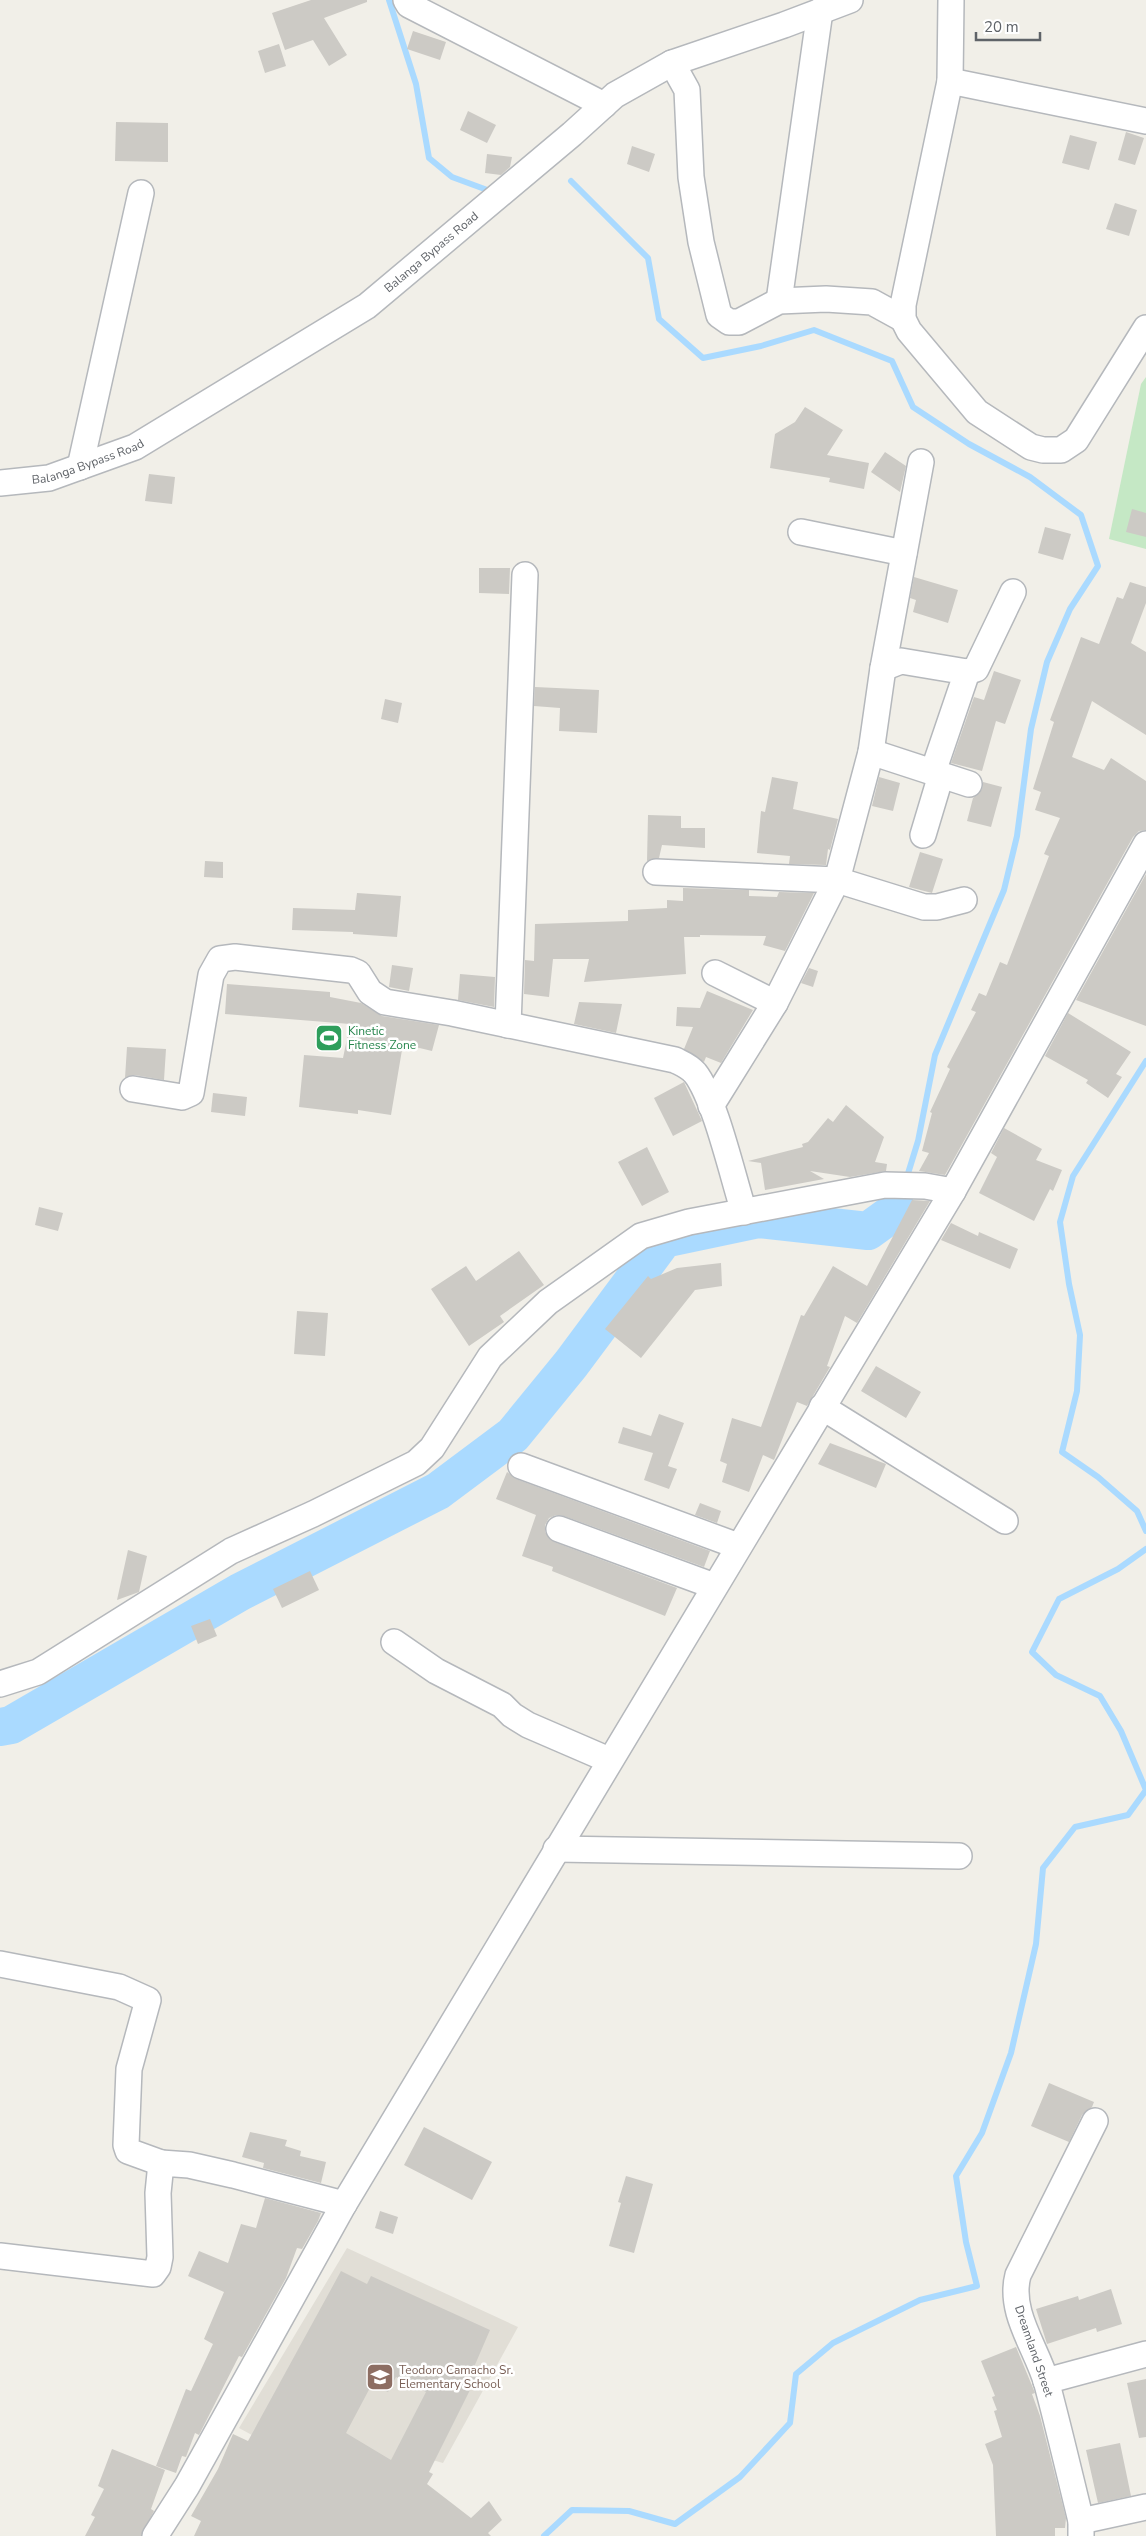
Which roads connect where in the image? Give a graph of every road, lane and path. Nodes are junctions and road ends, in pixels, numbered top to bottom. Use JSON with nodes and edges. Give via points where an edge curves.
{"nodes":[{"id":1,"x":406,"y":0,"type":"edge"},
{"id":2,"x":850,"y":0,"type":"edge"},
{"id":3,"x":951,"y":0,"type":"edge"},
{"id":4,"x":820,"y":11,"type":"junction"},
{"id":5,"x":672,"y":63,"type":"junction"},
{"id":6,"x":950,"y":81,"type":"junction"},
{"id":7,"x":604,"y":105,"type":"junction"},
{"id":8,"x":1146,"y":121,"type":"edge"},
{"id":9,"x":141,"y":193,"type":"dead end"},
{"id":10,"x":779,"y":302,"type":"junction"},
{"id":11,"x":903,"y":319,"type":"junction"},
{"id":12,"x":1146,"y":328,"type":"edge"},
{"id":13,"x":921,"y":462,"type":"dead end"},
{"id":14,"x":80,"y":467,"type":"junction"},
{"id":15,"x":0,"y":483,"type":"edge"},
{"id":16,"x":801,"y":532,"type":"dead end"},
{"id":17,"x":904,"y":553,"type":"junction"},
{"id":18,"x":525,"y":575,"type":"dead end"},
{"id":19,"x":1013,"y":592,"type":"dead end"},
{"id":20,"x":883,"y":668,"type":"junction"},
{"id":21,"x":967,"y":672,"type":"junction"},
{"id":22,"x":871,"y":752,"type":"junction"},
{"id":23,"x":937,"y":773,"type":"junction"},
{"id":24,"x":969,"y":784,"type":"dead end"},
{"id":25,"x":923,"y":835,"type":"dead end"},
{"id":26,"x":1146,"y":844,"type":"edge"},
{"id":27,"x":656,"y":872,"type":"dead end"},
{"id":28,"x":837,"y":880,"type":"junction"},
{"id":29,"x":964,"y":900,"type":"dead end"},
{"id":30,"x":715,"y":973,"type":"dead end"},
{"id":31,"x":775,"y":1003,"type":"junction"},
{"id":32,"x":508,"y":1025,"type":"junction"},
{"id":33,"x":133,"y":1089,"type":"dead end"},
{"id":34,"x":711,"y":1106,"type":"junction"},
{"id":35,"x":953,"y":1191,"type":"junction"},
{"id":36,"x":744,"y":1212,"type":"junction"},
{"id":37,"x":822,"y":1407,"type":"junction"},
{"id":38,"x":521,"y":1466,"type":"dead end"},
{"id":39,"x":1005,"y":1522,"type":"dead end"},
{"id":40,"x":559,"y":1529,"type":"dead end"},
{"id":41,"x":738,"y":1546,"type":"junction"},
{"id":42,"x":714,"y":1586,"type":"junction"},
{"id":43,"x":394,"y":1642,"type":"dead end"},
{"id":44,"x":0,"y":1684,"type":"edge"},
{"id":45,"x":609,"y":1760,"type":"junction"},
{"id":46,"x":556,"y":1849,"type":"junction"},
{"id":47,"x":959,"y":1856,"type":"dead end"},
{"id":48,"x":0,"y":1964,"type":"edge"},
{"id":49,"x":1095,"y":2121,"type":"dead end"},
{"id":50,"x":161,"y":2163,"type":"junction"},
{"id":51,"x":344,"y":2204,"type":"junction"},
{"id":52,"x":0,"y":2256,"type":"edge"},
{"id":53,"x":1146,"y":2354,"type":"edge"},
{"id":54,"x":1046,"y":2382,"type":"junction"},
{"id":55,"x":1146,"y":2507,"type":"edge"},
{"id":56,"x":1081,"y":2529,"type":"edge"},
{"id":57,"x":155,"y":2536,"type":"edge"}],
"edges":[{"from":1,"to":7,"type":"street","via":[[410,5]]},
{"from":2,"to":4,"type":"street","name":"Balanga Bypass Road"},
{"from":3,"to":6,"type":"street"},
{"from":4,"to":5,"type":"street","name":"Balanga Bypass Road"},
{"from":4,"to":10,"type":"street"},
{"from":5,"to":7,"type":"street","name":"Balanga Bypass Road","via":[[615,95]]},
{"from":5,"to":10,"type":"street","via":[[687,90],[691,177],[700,242],[719,315],[728,322],[739,322]]},
{"from":6,"to":8,"type":"street"},
{"from":6,"to":11,"type":"street","via":[[903,305]]},
{"from":7,"to":14,"type":"street","name":"Balanga Bypass Road","via":[[366,306],[135,447]]},
{"from":9,"to":14,"type":"street"},
{"from":10,"to":11,"type":"street","via":[[854,299],[872,302]]},
{"from":11,"to":12,"type":"street","via":[[909,331],[977,412],[1031,446],[1043,450],[1061,450],[1076,440]]},
{"from":13,"to":17,"type":"street"},
{"from":14,"to":15,"type":"street","name":"Balanga Bypass Road","via":[[49,478]]},
{"from":16,"to":17,"type":"street"},
{"from":17,"to":20,"type":"street"},
{"from":18,"to":32,"type":"street"},
{"from":19,"to":21,"type":"street","via":[[976,669]]},
{"from":20,"to":21,"type":"street","via":[[901,661]]},
{"from":20,"to":22,"type":"street"},
{"from":21,"to":23,"type":"street"},
{"from":22,"to":23,"type":"street"},
{"from":22,"to":28,"type":"street"},
{"from":23,"to":24,"type":"street"},
{"from":23,"to":25,"type":"street"},
{"from":26,"to":35,"type":"street"},
{"from":27,"to":28,"type":"street"},
{"from":28,"to":29,"type":"street","via":[[924,907]]},
{"from":28,"to":31,"type":"street"},
{"from":30,"to":31,"type":"street"},
{"from":31,"to":34,"type":"street"},
{"from":32,"to":33,"type":"street","via":[[385,1002],[370,992],[358,973],[351,970],[235,957],[220,959],[211,974],[191,1093],[182,1096]]},
{"from":32,"to":34,"type":"street","via":[[676,1060],[696,1074]]},
{"from":34,"to":36,"type":"street"},
{"from":35,"to":36,"type":"street","via":[[925,1186],[885,1185]]},
{"from":35,"to":37,"type":"street"},
{"from":36,"to":44,"type":"street","via":[[688,1222],[641,1236],[548,1302],[490,1357],[432,1448],[416,1463],[313,1514],[230,1550],[38,1672]]},
{"from":37,"to":39,"type":"street"},
{"from":37,"to":41,"type":"street"},
{"from":38,"to":41,"type":"street"},
{"from":40,"to":42,"type":"street"},
{"from":41,"to":42,"type":"street"},
{"from":42,"to":45,"type":"street"},
{"from":43,"to":45,"type":"street","via":[[436,1671],[502,1705],[528,1725]]},
{"from":45,"to":46,"type":"street"},
{"from":46,"to":47,"type":"street"},
{"from":46,"to":51,"type":"street"},
{"from":48,"to":50,"type":"street","via":[[119,1987],[148,2000],[128,2069],[126,2145],[128,2151]]},
{"from":49,"to":54,"type":"street","name":"Dreamland Street","via":[[1014,2289],[1018,2309]]},
{"from":50,"to":51,"type":"street","via":[[207,2169]]},
{"from":50,"to":52,"type":"street","via":[[158,2194],[160,2257],[153,2274]]},
{"from":51,"to":57,"type":"street","via":[[187,2486]]},
{"from":53,"to":54,"type":"street"},
{"from":54,"to":56,"type":"street","name":"Dreamland Street"},
{"from":55,"to":56,"type":"street"}]}
